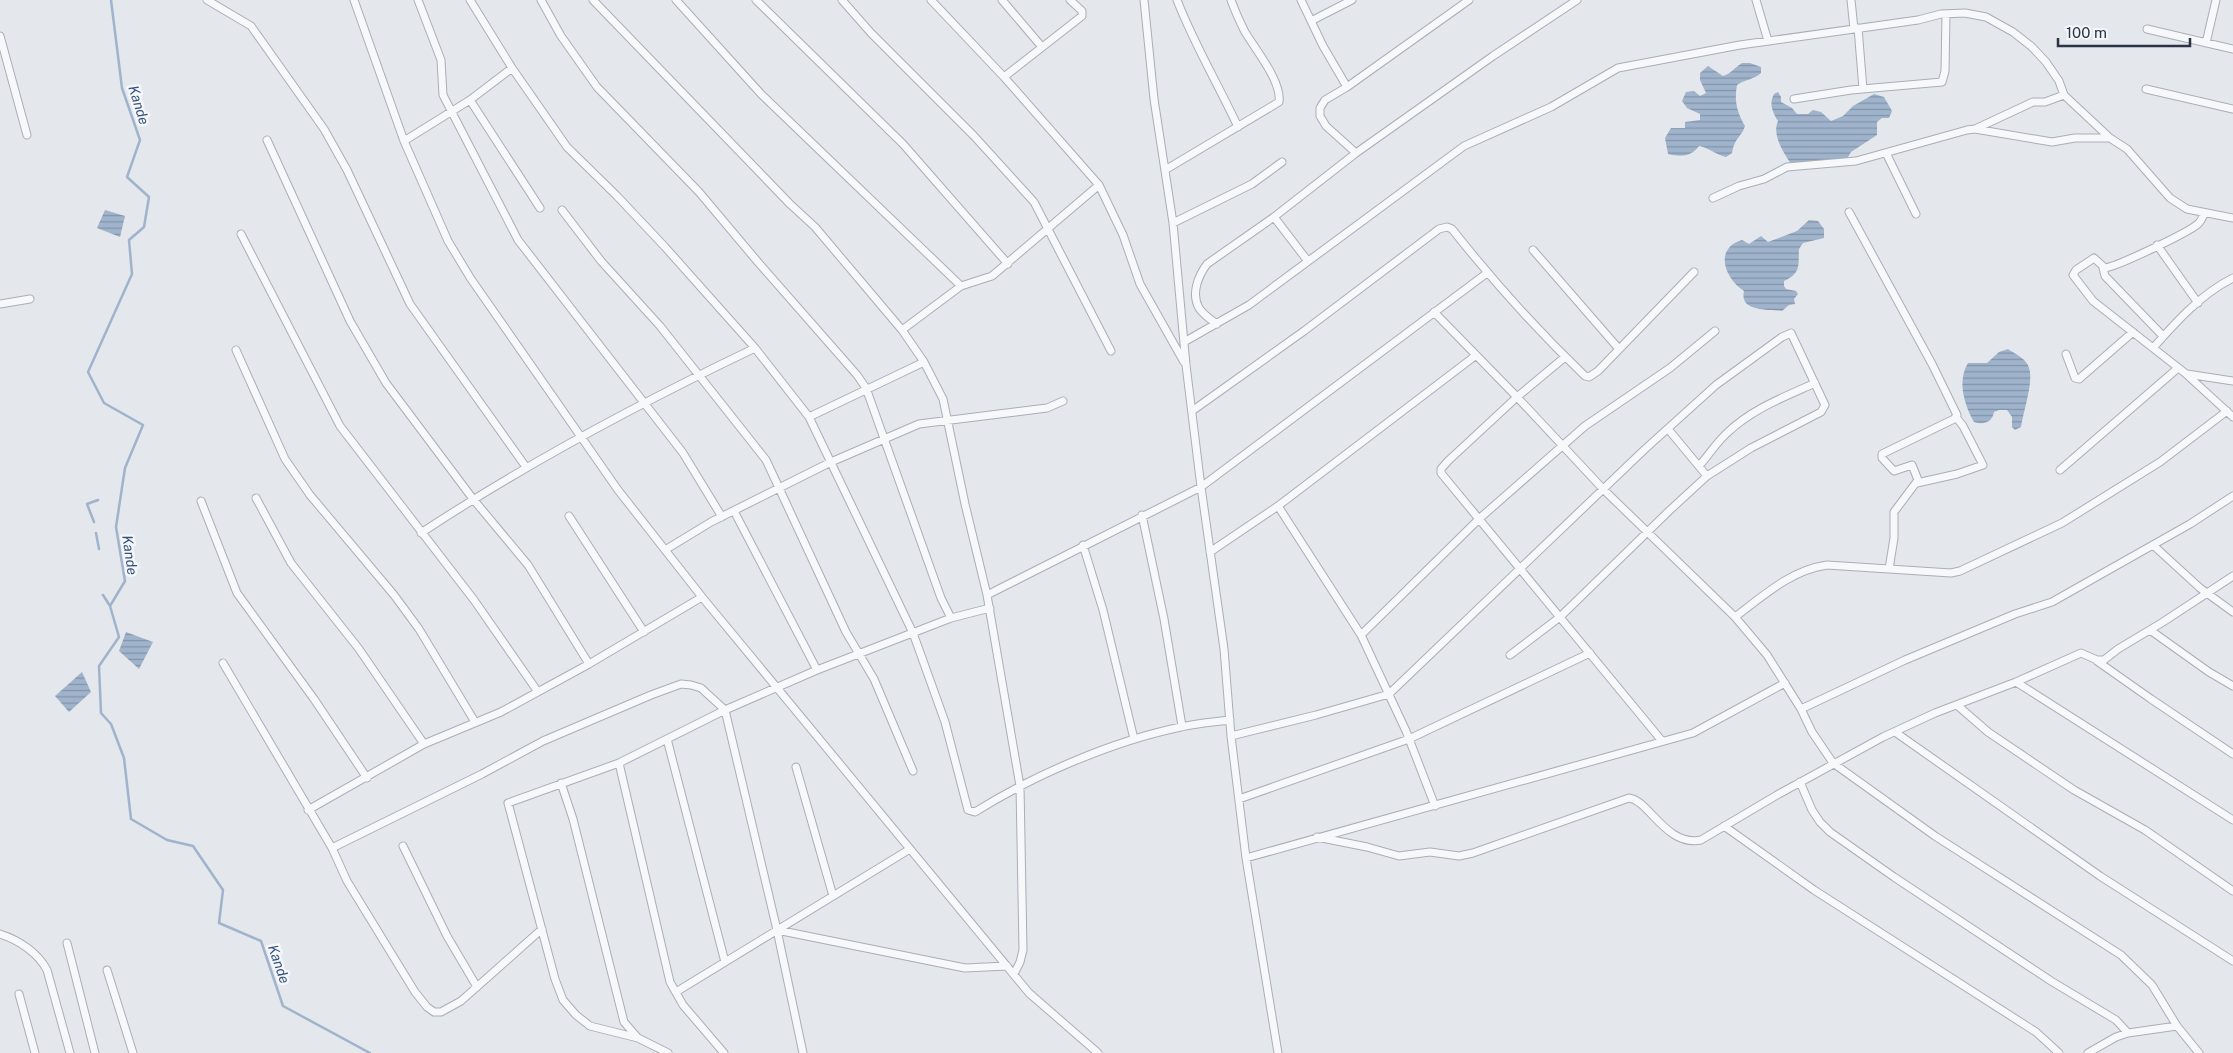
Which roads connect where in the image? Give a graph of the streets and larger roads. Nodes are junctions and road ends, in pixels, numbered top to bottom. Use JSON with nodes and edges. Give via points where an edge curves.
{"nodes":[{"id":1,"x":207,"y":0,"type":"edge"},
{"id":2,"x":354,"y":0,"type":"edge"},
{"id":3,"x":418,"y":0,"type":"edge"},
{"id":4,"x":470,"y":0,"type":"edge"},
{"id":5,"x":541,"y":0,"type":"edge"},
{"id":6,"x":593,"y":0,"type":"edge"},
{"id":7,"x":676,"y":0,"type":"edge"},
{"id":8,"x":756,"y":0,"type":"edge"},
{"id":9,"x":842,"y":0,"type":"edge"},
{"id":10,"x":931,"y":0,"type":"edge"},
{"id":11,"x":1002,"y":0,"type":"edge"},
{"id":12,"x":1070,"y":0,"type":"edge"},
{"id":13,"x":1177,"y":0,"type":"edge"},
{"id":14,"x":1231,"y":0,"type":"edge"},
{"id":15,"x":1301,"y":0,"type":"edge"},
{"id":16,"x":1352,"y":0,"type":"edge"},
{"id":17,"x":1469,"y":0,"type":"edge"},
{"id":18,"x":1577,"y":0,"type":"edge"},
{"id":19,"x":1756,"y":0,"type":"edge"},
{"id":20,"x":1850,"y":0,"type":"edge"},
{"id":21,"x":2216,"y":0,"type":"edge"},
{"id":22,"x":1145,"y":1,"type":"edge"},
{"id":23,"x":1946,"y":14,"type":"junction"},
{"id":24,"x":1311,"y":21,"type":"junction"},
{"id":25,"x":1856,"y":28,"type":"junction"},
{"id":26,"x":2148,"y":29,"type":"dead end"},
{"id":27,"x":0,"y":36,"type":"edge"},
{"id":28,"x":1768,"y":41,"type":"junction"},
{"id":29,"x":2206,"y":43,"type":"junction"},
{"id":30,"x":1042,"y":47,"type":"junction"},
{"id":31,"x":2233,"y":49,"type":"edge"},
{"id":32,"x":512,"y":68,"type":"junction"},
{"id":33,"x":1004,"y":77,"type":"junction"},
{"id":34,"x":1347,"y":87,"type":"junction"},
{"id":35,"x":1863,"y":89,"type":"junction"},
{"id":36,"x":2146,"y":89,"type":"dead end"},
{"id":37,"x":2064,"y":95,"type":"junction"},
{"id":38,"x":470,"y":100,"type":"junction"},
{"id":39,"x":1794,"y":100,"type":"dead end"},
{"id":40,"x":2233,"y":109,"type":"edge"},
{"id":41,"x":452,"y":112,"type":"junction"},
{"id":42,"x":1238,"y":127,"type":"junction"},
{"id":43,"x":1975,"y":129,"type":"junction"},
{"id":44,"x":27,"y":135,"type":"dead end"},
{"id":45,"x":2110,"y":138,"type":"junction"},
{"id":46,"x":267,"y":140,"type":"dead end"},
{"id":47,"x":404,"y":141,"type":"junction"},
{"id":48,"x":1886,"y":153,"type":"junction"},
{"id":49,"x":1356,"y":154,"type":"junction"},
{"id":50,"x":1282,"y":162,"type":"dead end"},
{"id":51,"x":1165,"y":170,"type":"junction"},
{"id":52,"x":1099,"y":185,"type":"junction"},
{"id":53,"x":1713,"y":198,"type":"dead end"},
{"id":54,"x":540,"y":208,"type":"dead end"},
{"id":55,"x":562,"y":210,"type":"dead end"},
{"id":56,"x":1849,"y":212,"type":"dead end"},
{"id":57,"x":2205,"y":213,"type":"junction"},
{"id":58,"x":1916,"y":214,"type":"dead end"},
{"id":59,"x":1274,"y":217,"type":"junction"},
{"id":60,"x":2233,"y":218,"type":"edge"},
{"id":61,"x":1174,"y":223,"type":"junction"},
{"id":62,"x":1049,"y":229,"type":"junction"},
{"id":63,"x":241,"y":234,"type":"dead end"},
{"id":64,"x":2157,"y":245,"type":"junction"},
{"id":65,"x":1533,"y":250,"type":"dead end"},
{"id":66,"x":1308,"y":260,"type":"junction"},
{"id":67,"x":1008,"y":264,"type":"junction"},
{"id":68,"x":2103,"y":268,"type":"junction"},
{"id":69,"x":1694,"y":272,"type":"dead end"},
{"id":70,"x":1487,"y":273,"type":"junction"},
{"id":71,"x":2233,"y":278,"type":"edge"},
{"id":72,"x":961,"y":286,"type":"junction"},
{"id":73,"x":30,"y":299,"type":"dead end"},
{"id":74,"x":0,"y":302,"type":"edge"},
{"id":75,"x":2198,"y":303,"type":"junction"},
{"id":76,"x":1434,"y":312,"type":"junction"},
{"id":77,"x":1217,"y":324,"type":"junction"},
{"id":78,"x":902,"y":330,"type":"junction"},
{"id":79,"x":1715,"y":331,"type":"dead end"},
{"id":80,"x":2133,"y":332,"type":"junction"},
{"id":81,"x":2163,"y":336,"type":"junction"},
{"id":82,"x":1184,"y":342,"type":"junction"},
{"id":83,"x":755,"y":348,"type":"junction"},
{"id":84,"x":2153,"y":348,"type":"junction"},
{"id":85,"x":1619,"y":349,"type":"junction"},
{"id":86,"x":236,"y":350,"type":"dead end"},
{"id":87,"x":1111,"y":351,"type":"dead end"},
{"id":88,"x":2066,"y":354,"type":"dead end"},
{"id":89,"x":1475,"y":356,"type":"junction"},
{"id":90,"x":1565,"y":357,"type":"junction"},
{"id":91,"x":924,"y":362,"type":"junction"},
{"id":92,"x":1186,"y":365,"type":"junction"},
{"id":93,"x":2178,"y":368,"type":"junction"},
{"id":94,"x":2187,"y":374,"type":"junction"},
{"id":95,"x":698,"y":375,"type":"junction"},
{"id":96,"x":2233,"y":381,"type":"edge"},
{"id":97,"x":1815,"y":383,"type":"junction"},
{"id":98,"x":866,"y":388,"type":"junction"},
{"id":99,"x":1517,"y":396,"type":"junction"},
{"id":100,"x":1063,"y":401,"type":"dead end"},
{"id":101,"x":646,"y":404,"type":"junction"},
{"id":102,"x":2227,"y":411,"type":"junction"},
{"id":103,"x":1192,"y":412,"type":"junction"},
{"id":104,"x":809,"y":417,"type":"junction"},
{"id":105,"x":1956,"y":417,"type":"junction"},
{"id":106,"x":2233,"y":417,"type":"edge"},
{"id":107,"x":947,"y":419,"type":"junction"},
{"id":108,"x":1668,"y":429,"type":"junction"},
{"id":109,"x":581,"y":437,"type":"junction"},
{"id":110,"x":885,"y":438,"type":"junction"},
{"id":111,"x":1562,"y":448,"type":"junction"},
{"id":112,"x":831,"y":462,"type":"junction"},
{"id":113,"x":1698,"y":466,"type":"junction"},
{"id":114,"x":526,"y":467,"type":"junction"},
{"id":115,"x":2060,"y":470,"type":"dead end"},
{"id":116,"x":1707,"y":476,"type":"junction"},
{"id":117,"x":1917,"y":483,"type":"junction"},
{"id":118,"x":1201,"y":486,"type":"junction"},
{"id":119,"x":779,"y":490,"type":"junction"},
{"id":120,"x":1604,"y":490,"type":"junction"},
{"id":121,"x":2233,"y":496,"type":"edge"},
{"id":122,"x":256,"y":498,"type":"dead end"},
{"id":123,"x":473,"y":499,"type":"junction"},
{"id":124,"x":201,"y":501,"type":"dead end"},
{"id":125,"x":1278,"y":506,"type":"junction"},
{"id":126,"x":734,"y":511,"type":"junction"},
{"id":127,"x":1142,"y":515,"type":"junction"},
{"id":128,"x":569,"y":516,"type":"dead end"},
{"id":129,"x":722,"y":517,"type":"junction"},
{"id":130,"x":1480,"y":518,"type":"junction"},
{"id":131,"x":421,"y":533,"type":"junction"},
{"id":132,"x":1647,"y":534,"type":"junction"},
{"id":133,"x":1083,"y":545,"type":"junction"},
{"id":134,"x":2153,"y":545,"type":"junction"},
{"id":135,"x":665,"y":550,"type":"junction"},
{"id":136,"x":1210,"y":552,"type":"junction"},
{"id":137,"x":1521,"y":569,"type":"junction"},
{"id":138,"x":1889,"y":569,"type":"junction"},
{"id":139,"x":2233,"y":576,"type":"edge"},
{"id":140,"x":2206,"y":593,"type":"junction"},
{"id":141,"x":987,"y":594,"type":"junction"},
{"id":142,"x":702,"y":597,"type":"junction"},
{"id":143,"x":990,"y":608,"type":"junction"},
{"id":144,"x":2233,"y":612,"type":"edge"},
{"id":145,"x":1560,"y":617,"type":"junction"},
{"id":146,"x":951,"y":618,"type":"junction"},
{"id":147,"x":1735,"y":618,"type":"junction"},
{"id":148,"x":2150,"y":630,"type":"junction"},
{"id":149,"x":644,"y":632,"type":"junction"},
{"id":150,"x":913,"y":633,"type":"junction"},
{"id":151,"x":1361,"y":635,"type":"junction"},
{"id":152,"x":1590,"y":653,"type":"junction"},
{"id":153,"x":858,"y":654,"type":"junction"},
{"id":154,"x":1510,"y":655,"type":"dead end"},
{"id":155,"x":2097,"y":661,"type":"junction"},
{"id":156,"x":224,"y":663,"type":"dead end"},
{"id":157,"x":589,"y":664,"type":"junction"},
{"id":158,"x":817,"y":670,"type":"junction"},
{"id":159,"x":2016,"y":682,"type":"junction"},
{"id":160,"x":1785,"y":683,"type":"junction"},
{"id":161,"x":777,"y":686,"type":"junction"},
{"id":162,"x":2233,"y":686,"type":"edge"},
{"id":163,"x":538,"y":692,"type":"junction"},
{"id":164,"x":1389,"y":694,"type":"junction"},
{"id":165,"x":1957,"y":705,"type":"junction"},
{"id":166,"x":1801,"y":709,"type":"junction"},
{"id":167,"x":725,"y":710,"type":"junction"},
{"id":168,"x":1230,"y":720,"type":"junction"},
{"id":169,"x":475,"y":722,"type":"junction"},
{"id":170,"x":1182,"y":726,"type":"junction"},
{"id":171,"x":1895,"y":732,"type":"junction"},
{"id":172,"x":1232,"y":736,"type":"junction"},
{"id":173,"x":667,"y":739,"type":"junction"},
{"id":174,"x":1134,"y":739,"type":"junction"},
{"id":175,"x":1409,"y":739,"type":"junction"},
{"id":176,"x":1662,"y":742,"type":"junction"},
{"id":177,"x":424,"y":744,"type":"junction"},
{"id":178,"x":2233,"y":754,"type":"edge"},
{"id":179,"x":619,"y":762,"type":"junction"},
{"id":180,"x":1833,"y":763,"type":"junction"},
{"id":181,"x":796,"y":767,"type":"dead end"},
{"id":182,"x":913,"y":771,"type":"dead end"},
{"id":183,"x":366,"y":778,"type":"junction"},
{"id":184,"x":1800,"y":782,"type":"junction"},
{"id":185,"x":561,"y":783,"type":"junction"},
{"id":186,"x":1020,"y":786,"type":"junction"},
{"id":187,"x":1239,"y":799,"type":"junction"},
{"id":188,"x":1435,"y":806,"type":"junction"},
{"id":189,"x":308,"y":810,"type":"junction"},
{"id":190,"x":2233,"y":820,"type":"edge"},
{"id":191,"x":1724,"y":826,"type":"junction"},
{"id":192,"x":1317,"y":837,"type":"junction"},
{"id":193,"x":403,"y":846,"type":"dead end"},
{"id":194,"x":332,"y":848,"type":"junction"},
{"id":195,"x":910,"y":849,"type":"junction"},
{"id":196,"x":1246,"y":858,"type":"junction"},
{"id":197,"x":2233,"y":891,"type":"edge"},
{"id":198,"x":833,"y":896,"type":"junction"},
{"id":199,"x":542,"y":930,"type":"junction"},
{"id":200,"x":777,"y":930,"type":"junction"},
{"id":201,"x":0,"y":934,"type":"edge"},
{"id":202,"x":67,"y":943,"type":"dead end"},
{"id":203,"x":2233,"y":961,"type":"edge"},
{"id":204,"x":726,"y":962,"type":"junction"},
{"id":205,"x":1007,"y":966,"type":"junction"},
{"id":206,"x":107,"y":970,"type":"dead end"},
{"id":207,"x":1014,"y":974,"type":"junction"},
{"id":208,"x":477,"y":987,"type":"junction"},
{"id":209,"x":676,"y":992,"type":"junction"},
{"id":210,"x":19,"y":994,"type":"dead end"},
{"id":211,"x":2177,"y":1026,"type":"junction"},
{"id":212,"x":2128,"y":1033,"type":"junction"},
{"id":213,"x":638,"y":1038,"type":"junction"},
{"id":214,"x":35,"y":1053,"type":"edge"},
{"id":215,"x":70,"y":1053,"type":"edge"},
{"id":216,"x":95,"y":1053,"type":"edge"},
{"id":217,"x":133,"y":1053,"type":"edge"},
{"id":218,"x":668,"y":1053,"type":"edge"},
{"id":219,"x":724,"y":1053,"type":"edge"},
{"id":220,"x":803,"y":1053,"type":"edge"},
{"id":221,"x":1098,"y":1053,"type":"edge"},
{"id":222,"x":1278,"y":1053,"type":"edge"},
{"id":223,"x":2059,"y":1053,"type":"edge"},
{"id":224,"x":2088,"y":1053,"type":"edge"},
{"id":225,"x":2199,"y":1053,"type":"edge"}],
"edges":[{"from":1,"to":114,"type":"street","via":[[251,26],[324,129],[344,163],[410,304]]},
{"from":2,"to":47,"type":"street"},
{"from":3,"to":41,"type":"street","via":[[440,60],[442,89]]},
{"from":4,"to":32,"type":"street"},
{"from":5,"to":98,"type":"street","via":[[561,36],[597,86],[700,192]]},
{"from":6,"to":78,"type":"street","via":[[815,227]]},
{"from":7,"to":72,"type":"street","via":[[767,99]]},
{"from":8,"to":67,"type":"street","via":[[904,144]]},
{"from":9,"to":62,"type":"street","via":[[1034,202]]},
{"from":10,"to":33,"type":"street"},
{"from":11,"to":30,"type":"street"},
{"from":12,"to":30,"type":"street","via":[[1082,11],[1082,16]]},
{"from":13,"to":42,"type":"street","via":[[1189,32]]},
{"from":14,"to":42,"type":"street","via":[[1280,96],[1279,102]]},
{"from":15,"to":24,"type":"street"},
{"from":16,"to":24,"type":"street"},
{"from":17,"to":34,"type":"street"},
{"from":18,"to":49,"type":"street"},
{"from":19,"to":28,"type":"street"},
{"from":20,"to":25,"type":"street"},
{"from":21,"to":29,"type":"street"},
{"from":22,"to":51,"type":"street","via":[[1154,99]]},
{"from":23,"to":25,"type":"street"},
{"from":23,"to":35,"type":"street","via":[[1944,80]]},
{"from":23,"to":37,"type":"street","via":[[1986,17],[2013,32],[2046,62]]},
{"from":24,"to":34,"type":"street"},
{"from":25,"to":28,"type":"street"},
{"from":25,"to":35,"type":"street"},
{"from":26,"to":29,"type":"street"},
{"from":27,"to":44,"type":"street"},
{"from":28,"to":66,"type":"street","via":[[1618,68],[1551,107],[1464,146]]},
{"from":29,"to":31,"type":"street"},
{"from":30,"to":33,"type":"street"},
{"from":32,"to":38,"type":"street"},
{"from":32,"to":83,"type":"street","via":[[567,147],[617,196]]},
{"from":33,"to":52,"type":"street"},
{"from":34,"to":49,"type":"street","via":[[1325,100],[1320,116],[1326,126]]},
{"from":35,"to":39,"type":"street"},
{"from":36,"to":40,"type":"street"},
{"from":37,"to":43,"type":"street","via":[[2045,102],[2033,102]]},
{"from":37,"to":45,"type":"street"},
{"from":38,"to":41,"type":"street"},
{"from":38,"to":54,"type":"street"},
{"from":41,"to":47,"type":"street"},
{"from":41,"to":101,"type":"street","via":[[518,240]]},
{"from":42,"to":51,"type":"street"},
{"from":43,"to":45,"type":"street","via":[[2052,142]]},
{"from":43,"to":48,"type":"street"},
{"from":45,"to":57,"type":"street","via":[[2127,149],[2170,198],[2187,209]]},
{"from":46,"to":123,"type":"street","via":[[354,328],[386,383]]},
{"from":47,"to":109,"type":"street","via":[[448,241]]},
{"from":48,"to":53,"type":"street","via":[[1856,161],[1787,167]]},
{"from":48,"to":58,"type":"street"},
{"from":49,"to":59,"type":"street"},
{"from":50,"to":61,"type":"street","via":[[1252,184]]},
{"from":51,"to":61,"type":"street"},
{"from":52,"to":62,"type":"street"},
{"from":52,"to":92,"type":"street","via":[[1123,235],[1140,284]]},
{"from":55,"to":95,"type":"street"},
{"from":56,"to":105,"type":"street","via":[[1932,364]]},
{"from":57,"to":60,"type":"street"},
{"from":57,"to":64,"type":"street","via":[[2199,223]]},
{"from":59,"to":66,"type":"street"},
{"from":59,"to":77,"type":"street","via":[[1200,273],[1196,298],[1200,309]]},
{"from":61,"to":82,"type":"street"},
{"from":62,"to":67,"type":"street"},
{"from":62,"to":87,"type":"street"},
{"from":63,"to":131,"type":"street","via":[[340,426]]},
{"from":64,"to":68,"type":"street"},
{"from":64,"to":75,"type":"street"},
{"from":65,"to":85,"type":"street"},
{"from":66,"to":77,"type":"street","via":[[1249,305]]},
{"from":67,"to":72,"type":"street","via":[[992,276]]},
{"from":68,"to":80,"type":"street","via":[[2094,258],[2073,275],[2093,301]]},
{"from":68,"to":81,"type":"street","via":[[2106,276]]},
{"from":69,"to":85,"type":"street"},
{"from":70,"to":76,"type":"street"},
{"from":70,"to":90,"type":"street"},
{"from":70,"to":103,"type":"street","via":[[1452,229],[1440,229]]},
{"from":71,"to":75,"type":"street"},
{"from":72,"to":78,"type":"street"},
{"from":73,"to":74,"type":"street"},
{"from":75,"to":81,"type":"street"},
{"from":76,"to":89,"type":"street"},
{"from":76,"to":118,"type":"street"},
{"from":77,"to":82,"type":"street"},
{"from":78,"to":91,"type":"street"},
{"from":79,"to":111,"type":"street","via":[[1670,368],[1585,426]]},
{"from":80,"to":84,"type":"street"},
{"from":80,"to":88,"type":"street","via":[[2079,379],[2075,378]]},
{"from":81,"to":84,"type":"street"},
{"from":82,"to":92,"type":"street"},
{"from":83,"to":95,"type":"street"},
{"from":83,"to":104,"type":"street"},
{"from":84,"to":93,"type":"street"},
{"from":85,"to":90,"type":"street","via":[[1589,377]]},
{"from":86,"to":169,"type":"street","via":[[285,458],[310,494],[404,608]]},
{"from":89,"to":99,"type":"street"},
{"from":89,"to":125,"type":"street"},
{"from":90,"to":99,"type":"street"},
{"from":91,"to":98,"type":"street"},
{"from":91,"to":107,"type":"street","via":[[944,399]]},
{"from":92,"to":103,"type":"street"},
{"from":93,"to":94,"type":"street"},
{"from":93,"to":115,"type":"street"},
{"from":94,"to":96,"type":"street"},
{"from":94,"to":102,"type":"street"},
{"from":95,"to":101,"type":"street"},
{"from":95,"to":119,"type":"street","via":[[766,460]]},
{"from":97,"to":108,"type":"street","via":[[1794,337],[1789,333],[1716,385]]},
{"from":97,"to":113,"type":"street","via":[[1771,402],[1736,425]]},
{"from":97,"to":116,"type":"street","via":[[1825,405],[1821,412],[1751,448]]},
{"from":98,"to":104,"type":"street"},
{"from":98,"to":110,"type":"street"},
{"from":99,"to":111,"type":"street"},
{"from":99,"to":130,"type":"street","via":[[1441,469],[1443,478]]},
{"from":100,"to":107,"type":"street","via":[[1048,408]]},
{"from":101,"to":109,"type":"street"},
{"from":101,"to":129,"type":"street","via":[[683,453]]},
{"from":102,"to":106,"type":"street"},
{"from":102,"to":138,"type":"street","via":[[2160,462],[2112,493],[2062,523],[1979,563],[1951,573]]},
{"from":103,"to":118,"type":"street"},
{"from":104,"to":112,"type":"street"},
{"from":105,"to":117,"type":"street","via":[[1983,465]]},
{"from":105,"to":117,"type":"street","via":[[1882,454],[1894,471],[1913,465]]},
{"from":107,"to":110,"type":"street","via":[[918,424]]},
{"from":107,"to":141,"type":"street"},
{"from":108,"to":113,"type":"street"},
{"from":108,"to":120,"type":"street"},
{"from":109,"to":114,"type":"street"},
{"from":109,"to":135,"type":"street"},
{"from":110,"to":112,"type":"street"},
{"from":110,"to":146,"type":"street","via":[[941,598]]},
{"from":111,"to":120,"type":"street"},
{"from":111,"to":130,"type":"street"},
{"from":112,"to":119,"type":"street"},
{"from":112,"to":150,"type":"street"},
{"from":113,"to":116,"type":"street"},
{"from":114,"to":123,"type":"street"},
{"from":116,"to":132,"type":"street"},
{"from":117,"to":138,"type":"street","via":[[1895,509]]},
{"from":118,"to":127,"type":"street"},
{"from":118,"to":136,"type":"street"},
{"from":119,"to":126,"type":"street"},
{"from":119,"to":153,"type":"street"},
{"from":120,"to":132,"type":"street"},
{"from":120,"to":137,"type":"street"},
{"from":121,"to":134,"type":"street"},
{"from":122,"to":177,"type":"street","via":[[291,563],[359,649]]},
{"from":123,"to":131,"type":"street"},
{"from":123,"to":157,"type":"street","via":[[528,566]]},
{"from":124,"to":183,"type":"street","via":[[237,593],[314,699]]},
{"from":125,"to":136,"type":"street"},
{"from":125,"to":151,"type":"street"},
{"from":126,"to":129,"type":"street"},
{"from":126,"to":158,"type":"street"},
{"from":127,"to":133,"type":"street"},
{"from":127,"to":170,"type":"street"},
{"from":128,"to":149,"type":"street"},
{"from":129,"to":135,"type":"street"},
{"from":130,"to":137,"type":"street"},
{"from":130,"to":151,"type":"street"},
{"from":131,"to":163,"type":"street","via":[[474,600]]},
{"from":132,"to":145,"type":"street"},
{"from":132,"to":147,"type":"street"},
{"from":133,"to":141,"type":"street"},
{"from":133,"to":174,"type":"street","via":[[1103,610]]},
{"from":134,"to":140,"type":"street"},
{"from":134,"to":166,"type":"street","via":[[2052,602],[1905,660]]},
{"from":135,"to":142,"type":"street"},
{"from":136,"to":168,"type":"street"},
{"from":137,"to":145,"type":"street"},
{"from":137,"to":164,"type":"street"},
{"from":138,"to":147,"type":"street","via":[[1814,567],[1780,584]]},
{"from":139,"to":140,"type":"street"},
{"from":140,"to":144,"type":"street"},
{"from":140,"to":148,"type":"street"},
{"from":141,"to":143,"type":"street"},
{"from":142,"to":149,"type":"street"},
{"from":142,"to":161,"type":"street"},
{"from":143,"to":146,"type":"street"},
{"from":143,"to":186,"type":"street"},
{"from":145,"to":152,"type":"street"},
{"from":145,"to":154,"type":"street"},
{"from":146,"to":150,"type":"street"},
{"from":147,"to":160,"type":"street","via":[[1767,655]]},
{"from":148,"to":155,"type":"street","via":[[2104,660]]},
{"from":148,"to":162,"type":"street"},
{"from":149,"to":157,"type":"street"},
{"from":150,"to":153,"type":"street"},
{"from":150,"to":186,"type":"street","via":[[945,722],[968,810],[975,812]]},
{"from":151,"to":164,"type":"street"},
{"from":152,"to":175,"type":"street"},
{"from":152,"to":176,"type":"street"},
{"from":153,"to":158,"type":"street"},
{"from":153,"to":182,"type":"street","via":[[874,679]]},
{"from":155,"to":159,"type":"street","via":[[2082,653]]},
{"from":155,"to":178,"type":"street"},
{"from":156,"to":189,"type":"street"},
{"from":157,"to":163,"type":"street"},
{"from":158,"to":161,"type":"street"},
{"from":159,"to":165,"type":"street"},
{"from":159,"to":190,"type":"street"},
{"from":160,"to":166,"type":"street"},
{"from":160,"to":176,"type":"street","via":[[1693,733]]},
{"from":161,"to":167,"type":"street"},
{"from":161,"to":195,"type":"street"},
{"from":163,"to":169,"type":"street"},
{"from":164,"to":172,"type":"street"},
{"from":164,"to":175,"type":"street"},
{"from":165,"to":171,"type":"street"},
{"from":165,"to":197,"type":"street","via":[[1988,732],[2074,790],[2144,830]]},
{"from":166,"to":180,"type":"street"},
{"from":167,"to":173,"type":"street"},
{"from":167,"to":194,"type":"street","via":[[701,688],[691,685],[681,684],[658,692],[543,741]]},
{"from":167,"to":200,"type":"street"},
{"from":168,"to":170,"type":"street"},
{"from":168,"to":172,"type":"street"},
{"from":169,"to":177,"type":"street"},
{"from":170,"to":174,"type":"street"},
{"from":171,"to":180,"type":"street"},
{"from":171,"to":203,"type":"street","via":[[2100,876]]},
{"from":172,"to":187,"type":"street"},
{"from":173,"to":179,"type":"street"},
{"from":173,"to":204,"type":"street"},
{"from":174,"to":186,"type":"street"},
{"from":175,"to":187,"type":"street"},
{"from":175,"to":188,"type":"street"},
{"from":176,"to":188,"type":"street"},
{"from":177,"to":183,"type":"street"},
{"from":179,"to":185,"type":"street"},
{"from":179,"to":209,"type":"street","via":[[670,982]]},
{"from":180,"to":184,"type":"street"},
{"from":180,"to":211,"type":"street","via":[[1935,836],[2121,954],[2152,985]]},
{"from":181,"to":198,"type":"street"},
{"from":183,"to":189,"type":"street"},
{"from":184,"to":191,"type":"street"},
{"from":184,"to":212,"type":"street","via":[[1812,810],[1830,832],[2116,1020]]},
{"from":185,"to":199,"type":"street","via":[[510,801],[508,805]]},
{"from":185,"to":213,"type":"street","via":[[624,1022]]},
{"from":186,"to":207,"type":"street","via":[[1023,950]]},
{"from":187,"to":196,"type":"street"},
{"from":188,"to":192,"type":"street"},
{"from":189,"to":194,"type":"street"},
{"from":191,"to":192,"type":"street","via":[[1701,840],[1690,842],[1666,829],[1629,798],[1459,856],[1430,852],[1398,856]]},
{"from":191,"to":223,"type":"street","via":[[1814,890],[2036,1032]]},
{"from":192,"to":196,"type":"street"},
{"from":193,"to":208,"type":"street","via":[[447,936]]},
{"from":194,"to":208,"type":"street","via":[[348,881],[427,1007],[441,1012]]},
{"from":195,"to":198,"type":"street"},
{"from":195,"to":205,"type":"street"},
{"from":196,"to":222,"type":"street"},
{"from":198,"to":200,"type":"street"},
{"from":199,"to":208,"type":"street"},
{"from":199,"to":213,"type":"street","via":[[554,978],[564,1000],[576,1015],[590,1026]]},
{"from":200,"to":204,"type":"street"},
{"from":200,"to":205,"type":"street","via":[[965,968]]},
{"from":200,"to":220,"type":"street"},
{"from":201,"to":215,"type":"street","via":[[27,948],[43,963]]},
{"from":202,"to":216,"type":"street"},
{"from":204,"to":209,"type":"street"},
{"from":205,"to":207,"type":"street"},
{"from":206,"to":217,"type":"street"},
{"from":207,"to":221,"type":"street","via":[[1029,993]]},
{"from":209,"to":219,"type":"street","via":[[683,1005]]},
{"from":210,"to":214,"type":"street"},
{"from":211,"to":212,"type":"street"},
{"from":211,"to":225,"type":"street"},
{"from":212,"to":224,"type":"street"},
{"from":213,"to":218,"type":"street"}]}
